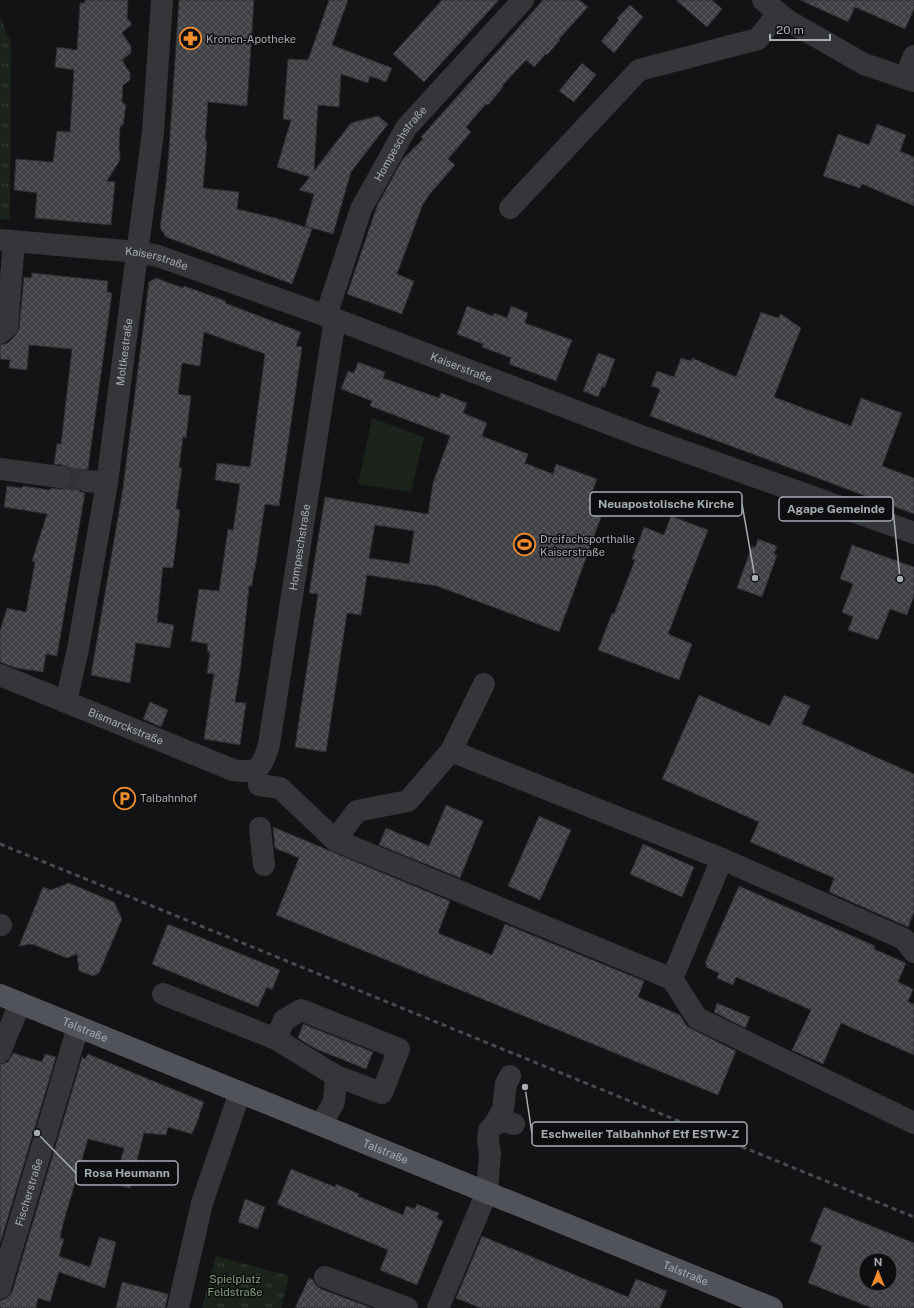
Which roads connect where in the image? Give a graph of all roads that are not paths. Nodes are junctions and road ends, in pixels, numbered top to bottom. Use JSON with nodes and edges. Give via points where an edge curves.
{"nodes":[{"id":1,"x":162,"y":0,"type":"edge"},
{"id":2,"x":522,"y":0,"type":"edge"},
{"id":3,"x":770,"y":6,"type":"edge"},
{"id":4,"x":914,"y":56,"type":"edge"},
{"id":5,"x":909,"y":80,"type":"edge"},
{"id":6,"x":510,"y":208,"type":"dead end"},
{"id":7,"x":7,"y":241,"type":"edge"},
{"id":8,"x":138,"y":252,"type":"junction"},
{"id":9,"x":331,"y":317,"type":"junction"},
{"id":10,"x":0,"y":333,"type":"edge"},
{"id":11,"x":0,"y":469,"type":"edge"},
{"id":12,"x":60,"y":477,"type":"tunnel mouth"},
{"id":13,"x":914,"y":533,"type":"edge"},
{"id":14,"x":0,"y":675,"type":"edge"},
{"id":15,"x":484,"y":684,"type":"dead end"},
{"id":16,"x":66,"y":702,"type":"junction"},
{"id":17,"x":451,"y":751,"type":"junction"},
{"id":18,"x":256,"y":778,"type":"junction"},
{"id":19,"x":260,"y":828,"type":"dead end"},
{"id":20,"x":335,"y":840,"type":"junction"},
{"id":21,"x":722,"y":859,"type":"junction"},
{"id":22,"x":264,"y":865,"type":"dead end"},
{"id":23,"x":914,"y":952,"type":"edge"},
{"id":24,"x":672,"y":979,"type":"junction"},
{"id":25,"x":0,"y":994,"type":"edge"},
{"id":26,"x":163,"y":994,"type":"dead end"},
{"id":27,"x":20,"y":1003,"type":"junction"},
{"id":28,"x":78,"y":1027,"type":"junction"},
{"id":29,"x":276,"y":1039,"type":"junction"},
{"id":30,"x":0,"y":1052,"type":"edge"},
{"id":31,"x":336,"y":1076,"type":"junction"},
{"id":32,"x":510,"y":1076,"type":"dead end"},
{"id":33,"x":240,"y":1092,"type":"junction"},
{"id":34,"x":914,"y":1122,"type":"edge"},
{"id":35,"x":322,"y":1125,"type":"junction"},
{"id":36,"x":487,"y":1192,"type":"junction"},
{"id":37,"x":325,"y":1277,"type":"dead end"},
{"id":38,"x":0,"y":1288,"type":"edge"},
{"id":39,"x":178,"y":1308,"type":"edge"},
{"id":40,"x":407,"y":1308,"type":"edge"},
{"id":41,"x":438,"y":1308,"type":"edge"},
{"id":42,"x":772,"y":1308,"type":"edge"}],
"edges":[{"from":1,"to":8,"type":"street","name":"Moltkestraße","via":[[153,132]]},
{"from":2,"to":9,"type":"street","name":"Hompeschstraße","via":[[406,128],[360,209]]},
{"from":3,"to":5,"type":"street","via":[[787,20],[864,64]]},
{"from":3,"to":6,"type":"street","via":[[758,39],[639,70]]},
{"from":4,"to":5,"type":"street"},
{"from":7,"to":8,"type":"street","name":"Kaiserstraße"},
{"from":7,"to":10,"type":"street","via":[[7,327]]},
{"from":8,"to":9,"type":"street","name":"Kaiserstraße","via":[[158,256]]},
{"from":8,"to":16,"type":"street","name":"Moltkestraße","via":[[97,482],[78,649]]},
{"from":9,"to":13,"type":"street","name":"Kaiserstraße","via":[[641,436]]},
{"from":9,"to":18,"type":"street","name":"Hompeschstraße","via":[[269,744]]},
{"from":11,"to":12,"type":"street"},
{"from":14,"to":16,"type":"street","name":"Bismarckstraße"},
{"from":15,"to":17,"type":"street"},
{"from":16,"to":18,"type":"street","name":"Bismarckstraße"},
{"from":17,"to":20,"type":"street","via":[[408,801],[357,811]]},
{"from":17,"to":21,"type":"street"},
{"from":18,"to":20,"type":"street","name":"Bismarckstraße","via":[[280,788]]},
{"from":19,"to":22,"type":"street"},
{"from":20,"to":24,"type":"street"},
{"from":21,"to":23,"type":"street","via":[[904,939]]},
{"from":21,"to":24,"type":"street"},
{"from":24,"to":34,"type":"street","via":[[697,1018]]},
{"from":25,"to":27,"type":"main road","name":"Talstraße"},
{"from":26,"to":29,"type":"street"},
{"from":27,"to":28,"type":"main road","name":"Talstraße"},
{"from":27,"to":30,"type":"street"},
{"from":28,"to":33,"type":"main road","name":"Talstraße"},
{"from":28,"to":38,"type":"street","name":"Fischerstraße"},
{"from":29,"to":31,"type":"street"},
{"from":29,"to":31,"type":"street","via":[[284,1020],[301,1010],[398,1049],[382,1093]]},
{"from":31,"to":35,"type":"street","via":[[334,1102]]},
{"from":32,"to":36,"type":"street","via":[[506,1084],[504,1124],[490,1130],[488,1140],[490,1153]]},
{"from":33,"to":35,"type":"main road","name":"Talstraße"},
{"from":33,"to":39,"type":"street","via":[[202,1203]]},
{"from":35,"to":36,"type":"main road","name":"Talstraße"},
{"from":36,"to":41,"type":"street"},
{"from":36,"to":42,"type":"main road","name":"Talstraße"},
{"from":37,"to":40,"type":"street"}]}
